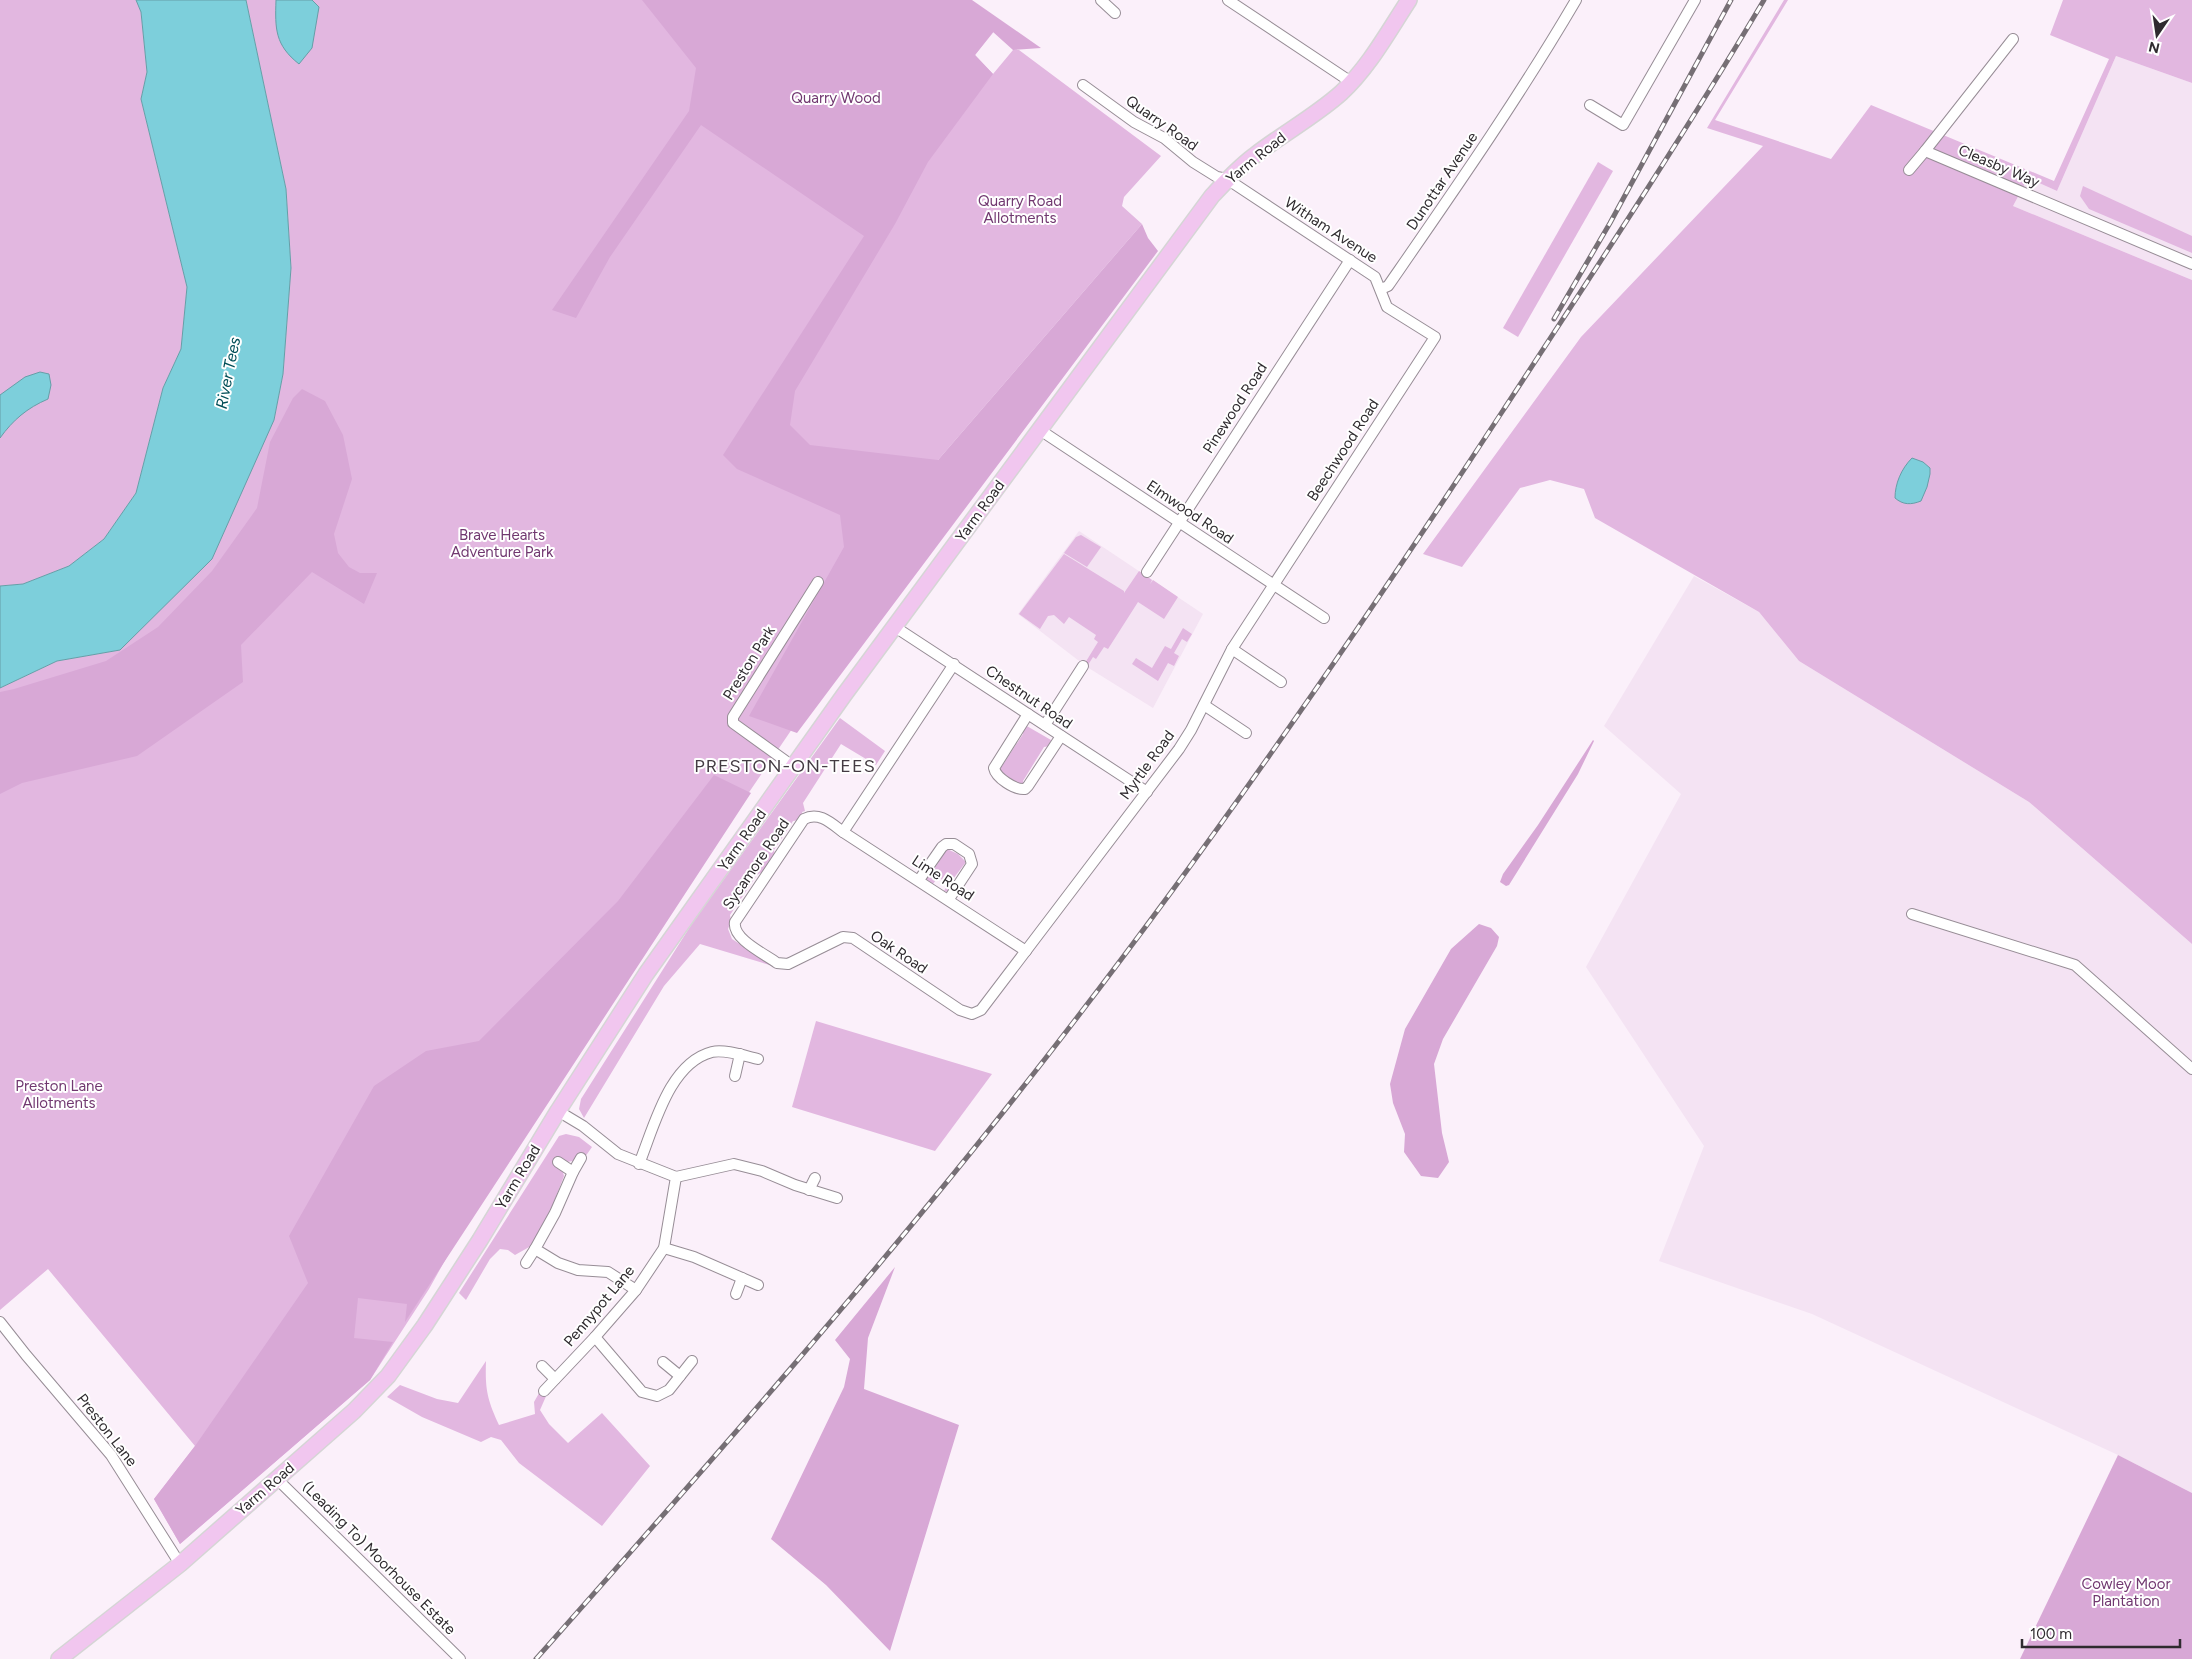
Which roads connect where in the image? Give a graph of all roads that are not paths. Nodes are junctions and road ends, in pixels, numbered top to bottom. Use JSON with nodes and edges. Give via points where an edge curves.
{"nodes":[{"id":1,"x":1101,"y":0,"type":"edge"},
{"id":2,"x":1228,"y":0,"type":"edge"},
{"id":3,"x":1409,"y":0,"type":"edge"},
{"id":4,"x":1576,"y":0,"type":"edge"},
{"id":5,"x":1696,"y":0,"type":"edge"},
{"id":6,"x":1116,"y":13,"type":"dead end"},
{"id":7,"x":2013,"y":39,"type":"dead end"},
{"id":8,"x":1351,"y":82,"type":"junction"},
{"id":9,"x":1083,"y":85,"type":"dead end"},
{"id":10,"x":1590,"y":105,"type":"dead end"},
{"id":11,"x":1925,"y":151,"type":"junction"},
{"id":12,"x":1909,"y":170,"type":"dead end"},
{"id":13,"x":1227,"y":179,"type":"junction"},
{"id":14,"x":1350,"y":260,"type":"junction"},
{"id":15,"x":2192,"y":264,"type":"edge"},
{"id":16,"x":1381,"y":289,"type":"junction"},
{"id":17,"x":1429,"y":333,"type":"joint"},
{"id":18,"x":1040,"y":430,"type":"junction"},
{"id":19,"x":1178,"y":522,"type":"junction"},
{"id":20,"x":1146,"y":572,"type":"dead end"},
{"id":21,"x":818,"y":582,"type":"dead end"},
{"id":22,"x":1272,"y":585,"type":"junction"},
{"id":23,"x":1324,"y":618,"type":"dead end"},
{"id":24,"x":895,"y":627,"type":"junction"},
{"id":25,"x":1232,"y":649,"type":"junction"},
{"id":26,"x":954,"y":664,"type":"junction"},
{"id":27,"x":1083,"y":666,"type":"dead end"},
{"id":28,"x":1280,"y":682,"type":"dead end"},
{"id":29,"x":1204,"y":704,"type":"junction"},
{"id":30,"x":1028,"y":714,"type":"junction"},
{"id":31,"x":1044,"y":725,"type":"junction"},
{"id":32,"x":1246,"y":733,"type":"dead end"},
{"id":33,"x":1060,"y":736,"type":"junction"},
{"id":34,"x":794,"y":766,"type":"junction"},
{"id":35,"x":1147,"y":792,"type":"junction"},
{"id":36,"x":844,"y":832,"type":"junction"},
{"id":37,"x":919,"y":880,"type":"junction"},
{"id":38,"x":949,"y":899,"type":"junction"},
{"id":39,"x":1912,"y":914,"type":"dead end"},
{"id":40,"x":735,"y":932,"type":"joint"},
{"id":41,"x":1026,"y":951,"type":"junction"},
{"id":42,"x":740,"y":1054,"type":"junction"},
{"id":43,"x":758,"y":1058,"type":"dead end"},
{"id":44,"x":2192,"y":1069,"type":"edge"},
{"id":45,"x":735,"y":1076,"type":"dead end"},
{"id":46,"x":558,"y":1111,"type":"junction"},
{"id":47,"x":581,"y":1158,"type":"dead end"},
{"id":48,"x":558,"y":1162,"type":"dead end"},
{"id":49,"x":639,"y":1164,"type":"junction"},
{"id":50,"x":572,"y":1172,"type":"junction"},
{"id":51,"x":676,"y":1177,"type":"junction"},
{"id":52,"x":815,"y":1178,"type":"dead end"},
{"id":53,"x":809,"y":1190,"type":"junction"},
{"id":54,"x":837,"y":1198,"type":"dead end"},
{"id":55,"x":664,"y":1248,"type":"junction"},
{"id":56,"x":535,"y":1249,"type":"junction"},
{"id":57,"x":526,"y":1263,"type":"dead end"},
{"id":58,"x":742,"y":1278,"type":"junction"},
{"id":59,"x":758,"y":1285,"type":"dead end"},
{"id":60,"x":636,"y":1290,"type":"junction"},
{"id":61,"x":736,"y":1294,"type":"dead end"},
{"id":62,"x":0,"y":1322,"type":"edge"},
{"id":63,"x":596,"y":1337,"type":"junction"},
{"id":64,"x":692,"y":1361,"type":"dead end"},
{"id":65,"x":663,"y":1362,"type":"dead end"},
{"id":66,"x":542,"y":1366,"type":"dead end"},
{"id":67,"x":680,"y":1376,"type":"junction"},
{"id":68,"x":555,"y":1379,"type":"junction"},
{"id":69,"x":544,"y":1391,"type":"dead end"},
{"id":70,"x":277,"y":1479,"type":"junction"},
{"id":71,"x":180,"y":1564,"type":"junction"},
{"id":72,"x":59,"y":1659,"type":"edge"},
{"id":73,"x":460,"y":1659,"type":"edge"}],
"edges":[{"from":1,"to":6,"type":"street"},
{"from":2,"to":8,"type":"street"},
{"from":3,"to":8,"type":"main road","name":"Yarm Road"},
{"from":4,"to":16,"type":"street","name":"Dunottar Avenue","via":[[1523,86],[1388,286]]},
{"from":5,"to":10,"type":"street","via":[[1623,125]]},
{"from":7,"to":11,"type":"street"},
{"from":8,"to":13,"type":"main road","name":"Yarm Road","via":[[1312,116]]},
{"from":9,"to":13,"type":"street","name":"Quarry Road","via":[[1134,122],[1164,138],[1193,162],[1217,177]]},
{"from":11,"to":12,"type":"street"},
{"from":11,"to":15,"type":"street","name":"Cleasby Way"},
{"from":13,"to":14,"type":"street","name":"Witham Avenue"},
{"from":13,"to":18,"type":"main road","name":"Yarm Road"},
{"from":14,"to":16,"type":"street","name":"Witham Avenue","via":[[1375,277]]},
{"from":14,"to":19,"type":"street","name":"Pinewood Road"},
{"from":16,"to":17,"type":"street","name":"Witham Avenue","via":[[1387,307]]},
{"from":17,"to":22,"type":"street","name":"Beechwood Road","via":[[1435,337]]},
{"from":18,"to":19,"type":"street","name":"Elmwood Road"},
{"from":18,"to":24,"type":"main road","name":"Yarm Road"},
{"from":19,"to":20,"type":"street","name":"Pinewood Road"},
{"from":19,"to":22,"type":"street","name":"Elmwood Road"},
{"from":21,"to":34,"type":"street","name":"Preston Park","via":[[733,718],[733,722]]},
{"from":22,"to":23,"type":"street","name":"Elmwood Road"},
{"from":22,"to":25,"type":"street","name":"Myrtle Road"},
{"from":24,"to":26,"type":"street","name":"Chestnut Road"},
{"from":24,"to":34,"type":"main road","name":"Yarm Road"},
{"from":25,"to":28,"type":"street"},
{"from":25,"to":29,"type":"street","name":"Myrtle Road"},
{"from":26,"to":30,"type":"street","name":"Chestnut Road"},
{"from":26,"to":36,"type":"street"},
{"from":27,"to":31,"type":"street"},
{"from":29,"to":32,"type":"street"},
{"from":29,"to":35,"type":"street","name":"Myrtle Road","via":[[1190,733]]},
{"from":30,"to":31,"type":"street","name":"Chestnut Road"},
{"from":30,"to":33,"type":"street","via":[[994,768],[997,775],[1017,788],[1025,789]]},
{"from":31,"to":33,"type":"street","name":"Chestnut Road"},
{"from":33,"to":35,"type":"street","name":"Chestnut Road"},
{"from":34,"to":46,"type":"main road","name":"Yarm Road","via":[[646,974]]},
{"from":35,"to":41,"type":"street","name":"Myrtle Road"},
{"from":36,"to":37,"type":"street","name":"Lime Road"},
{"from":36,"to":40,"type":"street","name":"Sycamore Road","via":[[819,817],[804,819],[735,922]]},
{"from":37,"to":38,"type":"street","name":"Lime Road"},
{"from":37,"to":38,"type":"street","via":[[942,847],[954,844],[968,854],[972,864]]},
{"from":38,"to":41,"type":"street","name":"Lime Road"},
{"from":39,"to":44,"type":"street","via":[[2075,965]]},
{"from":40,"to":41,"type":"street","name":"Oak Road","via":[[783,964],[843,937],[853,938],[960,1010],[972,1014],[981,1010]]},
{"from":42,"to":43,"type":"street"},
{"from":42,"to":45,"type":"street"},
{"from":42,"to":49,"type":"street","via":[[713,1052],[692,1061],[674,1082]]},
{"from":46,"to":49,"type":"street","via":[[618,1154]]},
{"from":46,"to":70,"type":"main road","name":"Yarm Road","via":[[470,1256],[388,1376],[354,1411]]},
{"from":47,"to":50,"type":"street"},
{"from":48,"to":50,"type":"street"},
{"from":49,"to":51,"type":"street"},
{"from":50,"to":56,"type":"street"},
{"from":51,"to":53,"type":"street","via":[[734,1164],[762,1171]]},
{"from":51,"to":55,"type":"street","name":"Pennypot Lane"},
{"from":52,"to":53,"type":"street"},
{"from":53,"to":54,"type":"street"},
{"from":55,"to":58,"type":"street"},
{"from":55,"to":60,"type":"street","name":"Pennypot Lane"},
{"from":56,"to":57,"type":"street"},
{"from":56,"to":60,"type":"street","via":[[578,1270],[608,1272]]},
{"from":58,"to":59,"type":"street"},
{"from":58,"to":61,"type":"street"},
{"from":60,"to":63,"type":"street","name":"Pennypot Lane"},
{"from":62,"to":71,"type":"street","name":"Preston Lane","via":[[111,1455]]},
{"from":63,"to":67,"type":"street","via":[[642,1392],[657,1396],[669,1390]]},
{"from":63,"to":68,"type":"street","name":"Pennypot Lane"},
{"from":64,"to":67,"type":"street"},
{"from":65,"to":67,"type":"street"},
{"from":66,"to":68,"type":"street"},
{"from":68,"to":69,"type":"street","name":"Pennypot Lane"},
{"from":70,"to":71,"type":"main road","name":"Yarm Road"},
{"from":70,"to":73,"type":"street","name":"(Leading To) Moorhouse Estate"},
{"from":71,"to":72,"type":"main road","name":"Yarm Road"}]}
